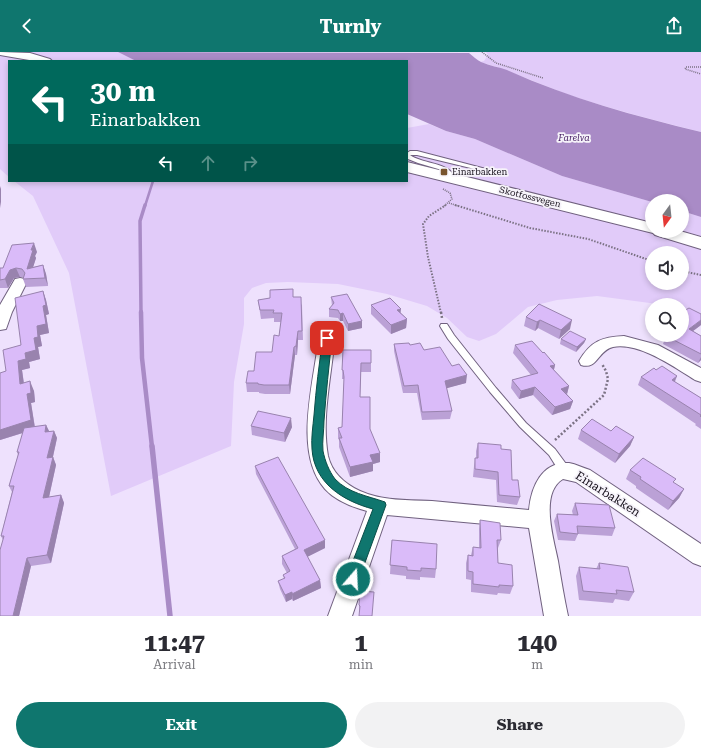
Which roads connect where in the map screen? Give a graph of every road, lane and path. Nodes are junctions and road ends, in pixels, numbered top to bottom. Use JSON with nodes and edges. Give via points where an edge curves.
{"nodes":[{"id":1,"x":0,"y":52,"type":"edge"},
{"id":2,"x":482,"y":52,"type":"edge"},
{"id":3,"x":43,"y":60,"type":"edge"},
{"id":4,"x":701,"y":68,"type":"edge"},
{"id":5,"x":701,"y":74,"type":"edge"},
{"id":6,"x":543,"y":78,"type":"dead end"},
{"id":7,"x":408,"y":154,"type":"edge"},
{"id":8,"x":408,"y":156,"type":"edge"},
{"id":9,"x":408,"y":167,"type":"edge"},
{"id":10,"x":483,"y":169,"type":"dead end"},
{"id":11,"x":442,"y":181,"type":"junction"},
{"id":12,"x":449,"y":203,"type":"junction"},
{"id":13,"x":645,"y":226,"type":"edge"},
{"id":14,"x":684,"y":238,"type":"edge"},
{"id":15,"x":701,"y":243,"type":"edge"},
{"id":16,"x":645,"y":258,"type":"edge"},
{"id":17,"x":689,"y":272,"type":"edge"},
{"id":18,"x":701,"y":275,"type":"edge"},
{"id":19,"x":20,"y":282,"type":"dead end"},
{"id":20,"x":0,"y":325,"type":"edge"},
{"id":21,"x":444,"y":326,"type":"joint"},
{"id":22,"x":327,"y":335,"type":"dead end"},
{"id":23,"x":590,"y":357,"type":"joint"},
{"id":24,"x":701,"y":376,"type":"edge"},
{"id":25,"x":555,"y":440,"type":"dead end"},
{"id":26,"x":565,"y":470,"type":"junction"},
{"id":27,"x":380,"y":505,"type":"junction"},
{"id":28,"x":539,"y":520,"type":"junction"},
{"id":29,"x":701,"y":556,"type":"edge"},
{"id":30,"x":340,"y":616,"type":"edge"},
{"id":31,"x":556,"y":616,"type":"edge"}],
"edges":[{"from":1,"to":3,"type":"main road"},
{"from":2,"to":6,"type":"path","via":[[496,63]]},
{"from":4,"to":5,"type":"path","via":[[685,69]]},
{"from":7,"to":10,"type":"lane","via":[[417,153]]},
{"from":8,"to":11,"type":"lane","via":[[447,170],[449,173]]},
{"from":9,"to":11,"type":"main road","name":"Skotfossvegen"},
{"from":11,"to":12,"type":"path","via":[[452,199]]},
{"from":11,"to":13,"type":"main road","name":"Skotfossvegen"},
{"from":12,"to":16,"type":"path","via":[[530,228],[599,242]]},
{"from":12,"to":21,"type":"path","via":[[429,216],[423,224]]},
{"from":14,"to":15,"type":"main road"},
{"from":17,"to":18,"type":"path"},
{"from":19,"to":20,"type":"street"},
{"from":21,"to":26,"type":"lane","via":[[493,390],[523,425],[552,452]]},
{"from":22,"to":27,"type":"street","via":[[318,442],[322,470],[341,491]]},
{"from":23,"to":24,"type":"street","via":[[598,347],[604,345],[621,342],[642,345],[654,349]]},
{"from":23,"to":25,"type":"path","via":[[605,369],[607,389],[604,395]]},
{"from":26,"to":28,"type":"street","name":"Einarbakken","via":[[554,473],[545,484]]},
{"from":26,"to":29,"type":"street","name":"Einarbakken","via":[[575,472],[598,485]]},
{"from":27,"to":28,"type":"street"},
{"from":27,"to":30,"type":"street"},
{"from":28,"to":31,"type":"street","name":"Einarbakken"}]}
